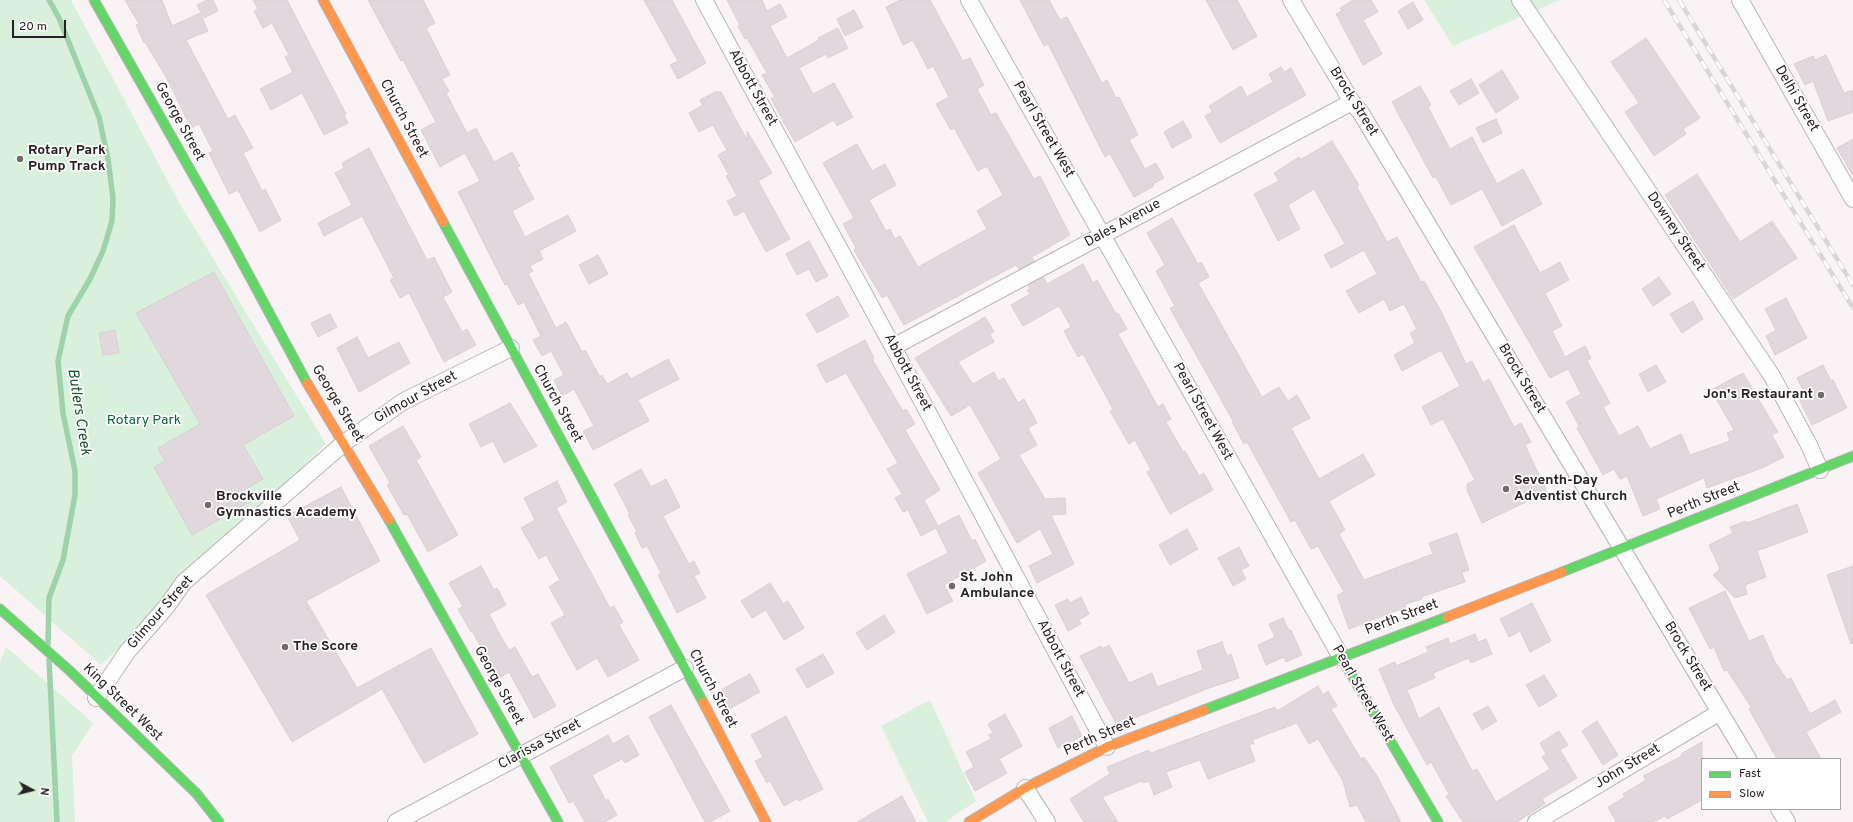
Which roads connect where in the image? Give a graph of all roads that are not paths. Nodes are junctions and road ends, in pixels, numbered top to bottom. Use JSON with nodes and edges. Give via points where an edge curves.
{"nodes":[{"id":1,"x":94,"y":0,"type":"edge"},
{"id":2,"x":323,"y":0,"type":"edge"},
{"id":3,"x":704,"y":0,"type":"edge"},
{"id":4,"x":969,"y":0,"type":"edge"},
{"id":5,"x":1291,"y":0,"type":"edge"},
{"id":6,"x":1520,"y":0,"type":"edge"},
{"id":7,"x":1740,"y":0,"type":"edge"},
{"id":8,"x":1352,"y":102,"type":"junction"},
{"id":9,"x":1853,"y":198,"type":"edge"},
{"id":10,"x":1103,"y":236,"type":"junction"},
{"id":11,"x":893,"y":347,"type":"junction"},
{"id":12,"x":511,"y":348,"type":"junction"},
{"id":13,"x":344,"y":443,"type":"junction"},
{"id":14,"x":1853,"y":456,"type":"edge"},
{"id":15,"x":1820,"y":470,"type":"junction"},
{"id":16,"x":1623,"y":549,"type":"junction"},
{"id":17,"x":0,"y":609,"type":"edge"},
{"id":18,"x":1341,"y":657,"type":"junction"},
{"id":19,"x":685,"y":668,"type":"junction"},
{"id":20,"x":96,"y":698,"type":"junction"},
{"id":21,"x":1720,"y":712,"type":"junction"},
{"id":22,"x":1108,"y":747,"type":"junction"},
{"id":23,"x":521,"y":755,"type":"junction"},
{"id":24,"x":1747,"y":758,"type":"edge"},
{"id":25,"x":1025,"y":788,"type":"junction"},
{"id":26,"x":1780,"y":810,"type":"edge"},
{"id":27,"x":219,"y":822,"type":"edge"},
{"id":28,"x":396,"y":822,"type":"edge"},
{"id":29,"x":558,"y":822,"type":"edge"},
{"id":30,"x":766,"y":822,"type":"edge"},
{"id":31,"x":969,"y":822,"type":"edge"},
{"id":32,"x":1046,"y":822,"type":"edge"},
{"id":33,"x":1438,"y":822,"type":"edge"},
{"id":34,"x":1536,"y":822,"type":"edge"},
{"id":35,"x":1787,"y":822,"type":"edge"}],
"edges":[{"from":1,"to":13,"type":"street","name":"George Street","via":[[318,402]]},
{"from":2,"to":12,"type":"street","name":"Church Street"},
{"from":3,"to":11,"type":"street","name":"Abbott Street"},
{"from":4,"to":10,"type":"street","name":"Pearl Street West"},
{"from":5,"to":8,"type":"street","name":"Brock Street"},
{"from":6,"to":15,"type":"street","name":"Downey Street","via":[[1772,376]]},
{"from":7,"to":9,"type":"street","name":"Delhi Street"},
{"from":8,"to":10,"type":"street","name":"Dales Avenue"},
{"from":8,"to":16,"type":"street","name":"Brock Street"},
{"from":10,"to":11,"type":"street","name":"Dales Avenue"},
{"from":10,"to":18,"type":"street","name":"Pearl Street West"},
{"from":11,"to":22,"type":"street","name":"Abbott Street"},
{"from":12,"to":13,"type":"street","name":"Gilmour Street","via":[[404,401]]},
{"from":12,"to":19,"type":"street","name":"Church Street"},
{"from":13,"to":20,"type":"street","name":"Gilmour Street","via":[[184,582],[127,652]]},
{"from":13,"to":23,"type":"street","name":"George Street"},
{"from":14,"to":15,"type":"street","name":"Perth Street"},
{"from":15,"to":16,"type":"street","name":"Perth Street"},
{"from":16,"to":18,"type":"street","name":"Perth Street"},
{"from":16,"to":21,"type":"street","name":"Brock Street"},
{"from":17,"to":20,"type":"street","name":"King Street West","via":[[70,671]]},
{"from":18,"to":22,"type":"street","name":"Perth Street"},
{"from":18,"to":33,"type":"street","name":"Pearl Street West"},
{"from":19,"to":23,"type":"street","name":"Clarissa Street"},
{"from":19,"to":30,"type":"street","name":"Church Street"},
{"from":20,"to":27,"type":"street","name":"King Street West","via":[[197,794]]},
{"from":21,"to":24,"type":"street","name":"Brock Street"},
{"from":21,"to":34,"type":"street","name":"John Street"},
{"from":22,"to":25,"type":"street","name":"Perth Street"},
{"from":23,"to":28,"type":"street","name":"Clarissa Street"},
{"from":23,"to":29,"type":"street","name":"George Street"},
{"from":25,"to":31,"type":"street","name":"Perth Street"},
{"from":25,"to":32,"type":"street"},
{"from":26,"to":35,"type":"street"}]}
